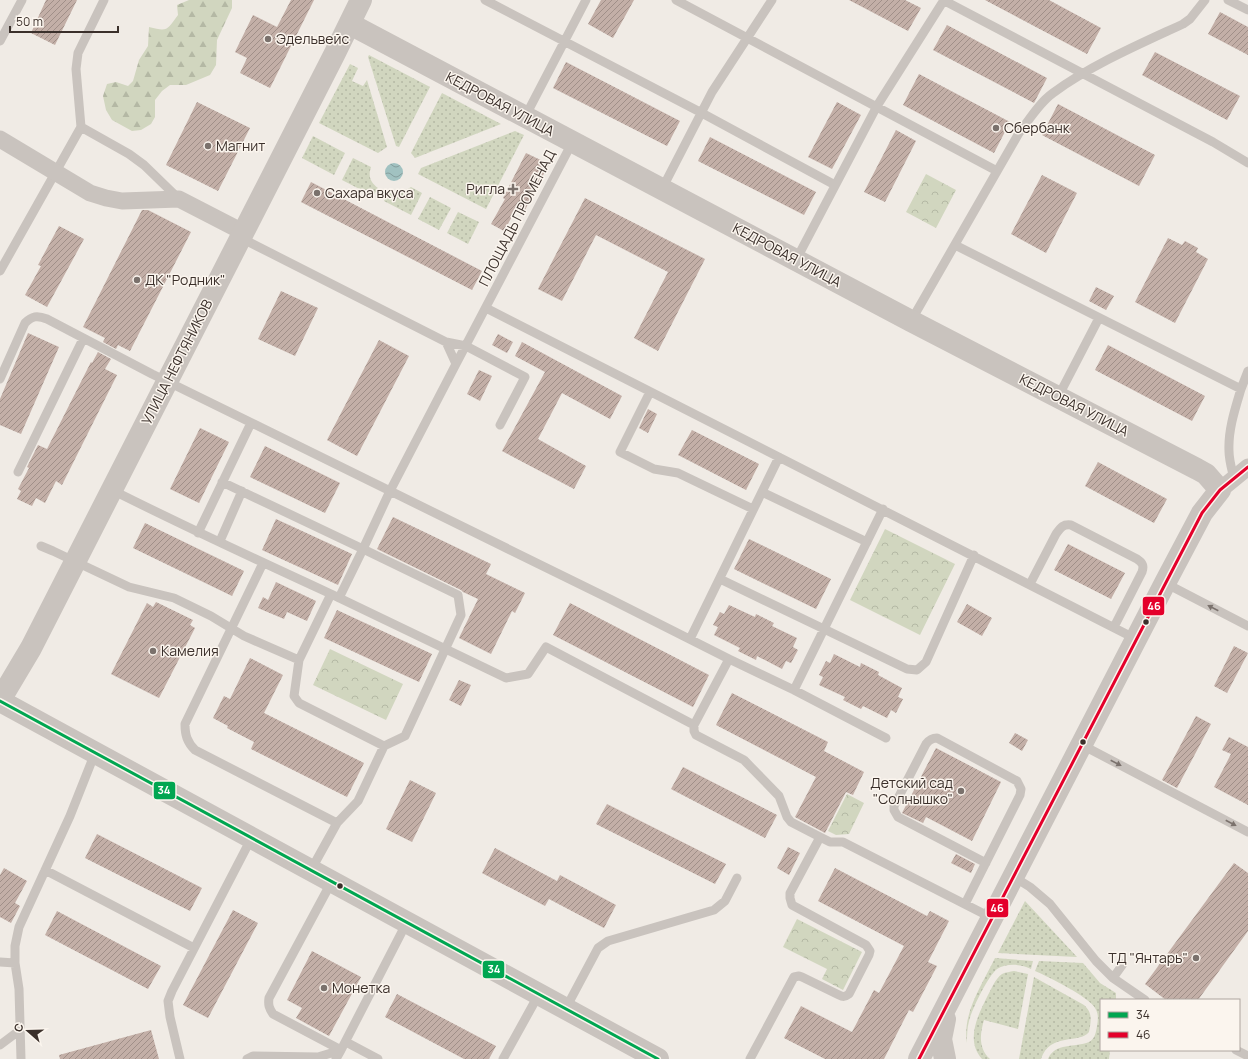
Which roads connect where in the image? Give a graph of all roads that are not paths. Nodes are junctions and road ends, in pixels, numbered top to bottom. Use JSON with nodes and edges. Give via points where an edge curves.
{"nodes":[{"id":1,"x":22,"y":0,"type":"edge"},
{"id":2,"x":104,"y":0,"type":"edge"},
{"id":3,"x":361,"y":0,"type":"edge"},
{"id":4,"x":485,"y":0,"type":"edge"},
{"id":5,"x":586,"y":0,"type":"edge"},
{"id":6,"x":676,"y":0,"type":"edge"},
{"id":7,"x":772,"y":0,"type":"edge"},
{"id":8,"x":944,"y":0,"type":"edge"},
{"id":9,"x":1205,"y":0,"type":"edge"},
{"id":10,"x":1228,"y":0,"type":"edge"},
{"id":11,"x":1248,"y":10,"type":"edge"},
{"id":12,"x":350,"y":24,"type":"junction"},
{"id":13,"x":747,"y":37,"type":"junction"},
{"id":14,"x":0,"y":41,"type":"edge"},
{"id":15,"x":564,"y":42,"type":"junction"},
{"id":16,"x":1083,"y":74,"type":"junction"},
{"id":17,"x":877,"y":106,"type":"junction"},
{"id":18,"x":700,"y":112,"type":"junction"},
{"id":19,"x":525,"y":117,"type":"junction"},
{"id":20,"x":81,"y":127,"type":"junction"},
{"id":21,"x":0,"y":139,"type":"edge"},
{"id":22,"x":573,"y":141,"type":"junction"},
{"id":23,"x":1248,"y":164,"type":"edge"},
{"id":24,"x":997,"y":172,"type":"junction"},
{"id":25,"x":56,"y":173,"type":"junction"},
{"id":26,"x":835,"y":185,"type":"junction"},
{"id":27,"x":662,"y":189,"type":"junction"},
{"id":28,"x":179,"y":199,"type":"junction"},
{"id":29,"x":242,"y":235,"type":"junction"},
{"id":30,"x":955,"y":245,"type":"junction"},
{"id":31,"x":796,"y":260,"type":"junction"},
{"id":32,"x":0,"y":271,"type":"edge"},
{"id":33,"x":486,"y":308,"type":"junction"},
{"id":34,"x":1100,"y":318,"type":"junction"},
{"id":35,"x":911,"y":321,"type":"junction"},
{"id":36,"x":83,"y":339,"type":"junction"},
{"id":37,"x":446,"y":342,"type":"junction"},
{"id":38,"x":466,"y":346,"type":"junction"},
{"id":39,"x":456,"y":364,"type":"junction"},
{"id":40,"x":1248,"y":371,"type":"edge"},
{"id":41,"x":0,"y":379,"type":"edge"},
{"id":42,"x":167,"y":381,"type":"junction"},
{"id":43,"x":1241,"y":389,"type":"junction"},
{"id":44,"x":650,"y":392,"type":"junction"},
{"id":45,"x":1058,"y":397,"type":"junction"},
{"id":46,"x":250,"y":423,"type":"junction"},
{"id":47,"x":500,"y":425,"type":"dead end"},
{"id":48,"x":779,"y":457,"type":"junction"},
{"id":49,"x":1248,"y":467,"type":"edge"},
{"id":50,"x":18,"y":472,"type":"dead end"},
{"id":51,"x":222,"y":482,"type":"junction"},
{"id":52,"x":1227,"y":484,"type":"junction"},
{"id":53,"x":112,"y":490,"type":"junction"},
{"id":54,"x":242,"y":491,"type":"junction"},
{"id":55,"x":390,"y":491,"type":"junction"},
{"id":56,"x":762,"y":492,"type":"junction"},
{"id":57,"x":883,"y":509,"type":"junction"},
{"id":58,"x":753,"y":510,"type":"junction"},
{"id":59,"x":198,"y":533,"type":"junction"},
{"id":60,"x":220,"y":541,"type":"junction"},
{"id":61,"x":867,"y":542,"type":"junction"},
{"id":62,"x":41,"y":546,"type":"dead end"},
{"id":63,"x":363,"y":549,"type":"junction"},
{"id":64,"x":974,"y":555,"type":"junction"},
{"id":65,"x":76,"y":561,"type":"junction"},
{"id":66,"x":263,"y":562,"type":"junction"},
{"id":67,"x":720,"y":580,"type":"junction"},
{"id":68,"x":1165,"y":583,"type":"junction"},
{"id":69,"x":1030,"y":584,"type":"junction"},
{"id":70,"x":335,"y":596,"type":"junction"},
{"id":71,"x":1248,"y":626,"type":"edge"},
{"id":72,"x":1114,"y":627,"type":"junction"},
{"id":73,"x":231,"y":628,"type":"junction"},
{"id":74,"x":824,"y":629,"type":"junction"},
{"id":75,"x":690,"y":639,"type":"junction"},
{"id":76,"x":1136,"y":639,"type":"junction"},
{"id":77,"x":445,"y":648,"type":"junction"},
{"id":78,"x":729,"y":659,"type":"junction"},
{"id":79,"x":299,"y":660,"type":"junction"},
{"id":80,"x":794,"y":690,"type":"junction"},
{"id":81,"x":0,"y":701,"type":"edge"},
{"id":82,"x":694,"y":725,"type":"junction"},
{"id":83,"x":886,"y":738,"type":"dead end"},
{"id":84,"x":1082,"y":745,"type":"junction"},
{"id":85,"x":384,"y":746,"type":"junction"},
{"id":86,"x":95,"y":753,"type":"junction"},
{"id":87,"x":337,"y":823,"type":"junction"},
{"id":88,"x":1248,"y":832,"type":"edge"},
{"id":89,"x":252,"y":837,"type":"junction"},
{"id":90,"x":820,"y":837,"type":"junction"},
{"id":91,"x":986,"y":862,"type":"junction"},
{"id":92,"x":45,"y":870,"type":"junction"},
{"id":93,"x":311,"y":870,"type":"junction"},
{"id":94,"x":1014,"y":877,"type":"junction"},
{"id":95,"x":738,"y":878,"type":"dead end"},
{"id":96,"x":332,"y":881,"type":"junction"},
{"id":97,"x":964,"y":904,"type":"junction"},
{"id":98,"x":993,"y":918,"type":"junction"},
{"id":99,"x":407,"y":922,"type":"junction"},
{"id":100,"x":194,"y":948,"type":"junction"},
{"id":101,"x":0,"y":962,"type":"edge"},
{"id":102,"x":15,"y":963,"type":"junction"},
{"id":103,"x":1123,"y":964,"type":"dead end"},
{"id":104,"x":1113,"y":978,"type":"junction"},
{"id":105,"x":539,"y":994,"type":"junction"},
{"id":106,"x":1144,"y":999,"type":"edge"},
{"id":107,"x":949,"y":1002,"type":"junction"},
{"id":108,"x":566,"y":1008,"type":"junction"},
{"id":109,"x":20,"y":1030,"type":"junction"},
{"id":110,"x":346,"y":1042,"type":"junction"},
{"id":111,"x":0,"y":1045,"type":"edge"},
{"id":112,"x":341,"y":1050,"type":"junction"},
{"id":113,"x":1238,"y":1051,"type":"edge"},
{"id":114,"x":1248,"y":1056,"type":"edge"},
{"id":115,"x":21,"y":1059,"type":"edge"},
{"id":116,"x":180,"y":1059,"type":"edge"},
{"id":117,"x":247,"y":1059,"type":"edge"},
{"id":118,"x":336,"y":1059,"type":"edge"},
{"id":119,"x":378,"y":1059,"type":"edge"},
{"id":120,"x":504,"y":1059,"type":"edge"},
{"id":121,"x":658,"y":1059,"type":"edge"},
{"id":122,"x":750,"y":1059,"type":"edge"},
{"id":123,"x":919,"y":1059,"type":"edge"},
{"id":124,"x":945,"y":1059,"type":"edge"}],
"edges":[{"from":1,"to":14,"type":"lane"},
{"from":2,"to":20,"type":"lane","via":[[78,53],[76,69]]},
{"from":3,"to":12,"type":"street","name":"УЛИЦА НЕФТЯНИКОВ"},
{"from":4,"to":15,"type":"lane"},
{"from":5,"to":15,"type":"lane"},
{"from":6,"to":13,"type":"lane"},
{"from":7,"to":13,"type":"lane"},
{"from":8,"to":16,"type":"lane"},
{"from":8,"to":17,"type":"lane"},
{"from":9,"to":16,"type":"lane","via":[[1183,24]]},
{"from":10,"to":11,"type":"lane"},
{"from":12,"to":19,"type":"street","name":"КЕДРОВАЯ УЛИЦА"},
{"from":12,"to":29,"type":"street","name":"УЛИЦА НЕФТЯНИКОВ"},
{"from":13,"to":17,"type":"lane"},
{"from":13,"to":18,"type":"lane"},
{"from":15,"to":18,"type":"lane"},
{"from":15,"to":19,"type":"lane"},
{"from":16,"to":23,"type":"lane","via":[[1213,142]]},
{"from":16,"to":24,"type":"lane","via":[[1052,94],[1034,112]]},
{"from":17,"to":24,"type":"lane"},
{"from":17,"to":26,"type":"lane"},
{"from":18,"to":26,"type":"lane"},
{"from":18,"to":27,"type":"lane"},
{"from":19,"to":22,"type":"street","name":"КЕДРОВАЯ УЛИЦА"},
{"from":20,"to":25,"type":"lane"},
{"from":20,"to":28,"type":"lane","via":[[144,165]]},
{"from":21,"to":25,"type":"street"},
{"from":22,"to":27,"type":"street","name":"КЕДРОВАЯ УЛИЦА"},
{"from":22,"to":33,"type":"lane","name":"ПЛОЩАДЬ ПРОМЕНАД"},
{"from":24,"to":30,"type":"lane"},
{"from":25,"to":28,"type":"street","via":[[90,193],[106,198]]},
{"from":25,"to":32,"type":"lane"},
{"from":26,"to":31,"type":"lane"},
{"from":27,"to":31,"type":"street","name":"КЕДРОВАЯ УЛИЦА"},
{"from":28,"to":29,"type":"street"},
{"from":29,"to":37,"type":"lane"},
{"from":29,"to":42,"type":"street","name":"УЛИЦА НЕФТЯНИКОВ"},
{"from":30,"to":34,"type":"lane"},
{"from":30,"to":35,"type":"lane"},
{"from":31,"to":35,"type":"street","name":"КЕДРОВАЯ УЛИЦА"},
{"from":33,"to":38,"type":"lane","name":"ПЛОЩАДЬ ПРОМЕНАД"},
{"from":33,"to":44,"type":"lane"},
{"from":34,"to":43,"type":"lane"},
{"from":34,"to":45,"type":"lane"},
{"from":35,"to":45,"type":"street","name":"КЕДРОВАЯ УЛИЦА"},
{"from":36,"to":41,"type":"lane","via":[[41,316],[30,318],[25,323]]},
{"from":36,"to":42,"type":"lane"},
{"from":36,"to":50,"type":"lane"},
{"from":37,"to":38,"type":"lane"},
{"from":37,"to":39,"type":"lane"},
{"from":38,"to":39,"type":"lane","name":"ПЛОЩАДЬ ПРОМЕНАД"},
{"from":38,"to":47,"type":"lane","via":[[525,377]]},
{"from":39,"to":55,"type":"lane","name":"ПЛОЩАДЬ ПРОМЕНАД"},
{"from":40,"to":43,"type":"lane"},
{"from":42,"to":46,"type":"lane"},
{"from":42,"to":53,"type":"street","name":"УЛИЦА НЕФТЯНИКОВ"},
{"from":43,"to":52,"type":"lane","via":[[1229,442]]},
{"from":44,"to":48,"type":"lane"},
{"from":44,"to":58,"type":"lane","via":[[620,452],[654,469],[678,473]]},
{"from":45,"to":52,"type":"street","name":"КЕДРОВАЯ УЛИЦА","via":[[1210,478]]},
{"from":46,"to":51,"type":"lane"},
{"from":46,"to":55,"type":"lane"},
{"from":48,"to":56,"type":"lane"},
{"from":48,"to":57,"type":"lane"},
{"from":49,"to":52,"type":"street"},
{"from":51,"to":54,"type":"lane"},
{"from":51,"to":59,"type":"lane"},
{"from":52,"to":68,"type":"street","via":[[1202,513]]},
{"from":53,"to":59,"type":"lane"},
{"from":53,"to":65,"type":"street","name":"УЛИЦА НЕФТЯНИКОВ"},
{"from":54,"to":60,"type":"lane"},
{"from":54,"to":63,"type":"lane"},
{"from":55,"to":63,"type":"lane","name":"ПЛОЩАДЬ ПРОМЕНАД"},
{"from":55,"to":75,"type":"lane"},
{"from":56,"to":58,"type":"lane"},
{"from":56,"to":61,"type":"lane"},
{"from":57,"to":61,"type":"lane"},
{"from":57,"to":64,"type":"lane"},
{"from":58,"to":67,"type":"lane"},
{"from":59,"to":60,"type":"lane"},
{"from":60,"to":66,"type":"lane"},
{"from":61,"to":74,"type":"lane"},
{"from":62,"to":65,"type":"lane"},
{"from":63,"to":70,"type":"lane","name":"ПЛОЩАДЬ ПРОМЕНАД"},
{"from":63,"to":77,"type":"lane","via":[[458,595],[461,615]]},
{"from":64,"to":69,"type":"lane"},
{"from":64,"to":74,"type":"lane","via":[[926,662],[917,670],[907,669]]},
{"from":65,"to":73,"type":"lane","via":[[129,587],[174,598]]},
{"from":65,"to":81,"type":"street","name":"УЛИЦА НЕФТЯНИКОВ"},
{"from":66,"to":70,"type":"lane"},
{"from":66,"to":73,"type":"lane"},
{"from":67,"to":74,"type":"lane"},
{"from":67,"to":75,"type":"lane"},
{"from":71,"to":68,"type":"lane","one_way":true},
{"from":68,"to":76,"type":"street"},
{"from":69,"to":72,"type":"lane"},
{"from":69,"to":72,"type":"lane","via":[[1060,527],[1066,524],[1138,559],[1144,566],[1142,572]]},
{"from":70,"to":77,"type":"lane"},
{"from":70,"to":79,"type":"lane","name":"ПЛОЩАДЬ ПРОМЕНАД"},
{"from":72,"to":76,"type":"lane"},
{"from":73,"to":79,"type":"lane"},
{"from":73,"to":87,"type":"lane","via":[[185,724],[189,744],[195,750]]},
{"from":74,"to":80,"type":"lane"},
{"from":75,"to":78,"type":"lane"},
{"from":76,"to":84,"type":"street"},
{"from":77,"to":82,"type":"lane","via":[[506,678],[528,674],[546,647]]},
{"from":77,"to":85,"type":"lane","via":[[405,736]]},
{"from":78,"to":80,"type":"lane"},
{"from":78,"to":82,"type":"lane"},
{"from":79,"to":85,"type":"lane","name":"ПЛОЩАДЬ ПРОМЕНАД","via":[[294,696],[299,703]]},
{"from":80,"to":83,"type":"lane"},
{"from":81,"to":86,"type":"street"},
{"from":82,"to":90,"type":"lane","via":[[696,735],[744,760],[750,766],[779,796],[791,822]]},
{"from":84,"to":88,"type":"lane","one_way":true},
{"from":84,"to":94,"type":"street"},
{"from":85,"to":87,"type":"lane","via":[[358,801]]},
{"from":86,"to":89,"type":"street"},
{"from":86,"to":92,"type":"lane"},
{"from":87,"to":93,"type":"lane"},
{"from":89,"to":93,"type":"street"},
{"from":89,"to":100,"type":"lane"},
{"from":90,"to":97,"type":"lane","via":[[830,842],[843,842]]},
{"from":90,"to":122,"type":"lane","via":[[790,893],[792,905],[866,945],[870,951],[869,955],[846,996],[842,997],[802,977],[794,977]]},
{"from":91,"to":91,"type":"lane","via":[[898,817],[894,810],[926,744],[933,738],[1017,781],[1020,785],[1020,795]]},
{"from":91,"to":97,"type":"lane"},
{"from":92,"to":100,"type":"lane"},
{"from":92,"to":102,"type":"lane","via":[[19,927]]},
{"from":93,"to":96,"type":"street"},
{"from":94,"to":98,"type":"street"},
{"from":94,"to":104,"type":"lane","via":[[1050,904]]},
{"from":95,"to":108,"type":"lane","via":[[725,901],[714,910],[608,941],[598,948]]},
{"from":96,"to":99,"type":"street"},
{"from":96,"to":112,"type":"lane","via":[[268,1004],[273,1014]]},
{"from":97,"to":98,"type":"lane"},
{"from":98,"to":107,"type":"street"},
{"from":99,"to":105,"type":"street"},
{"from":99,"to":110,"type":"lane"},
{"from":100,"to":116,"type":"lane","via":[[168,1001]]},
{"from":101,"to":102,"type":"lane"},
{"from":102,"to":109,"type":"lane","via":[[19,989]]},
{"from":103,"to":104,"type":"lane"},
{"from":104,"to":106,"type":"lane"},
{"from":105,"to":108,"type":"street"},
{"from":105,"to":120,"type":"lane"},
{"from":107,"to":123,"type":"street"},
{"from":107,"to":124,"type":"street","via":[[941,1040]]},
{"from":108,"to":121,"type":"street"},
{"from":109,"to":111,"type":"lane"},
{"from":109,"to":115,"type":"lane"},
{"from":110,"to":112,"type":"lane"},
{"from":110,"to":119,"type":"lane"},
{"from":112,"to":117,"type":"lane","via":[[318,1057],[253,1056]]},
{"from":112,"to":118,"type":"lane"},
{"from":113,"to":114,"type":"lane"}]}
